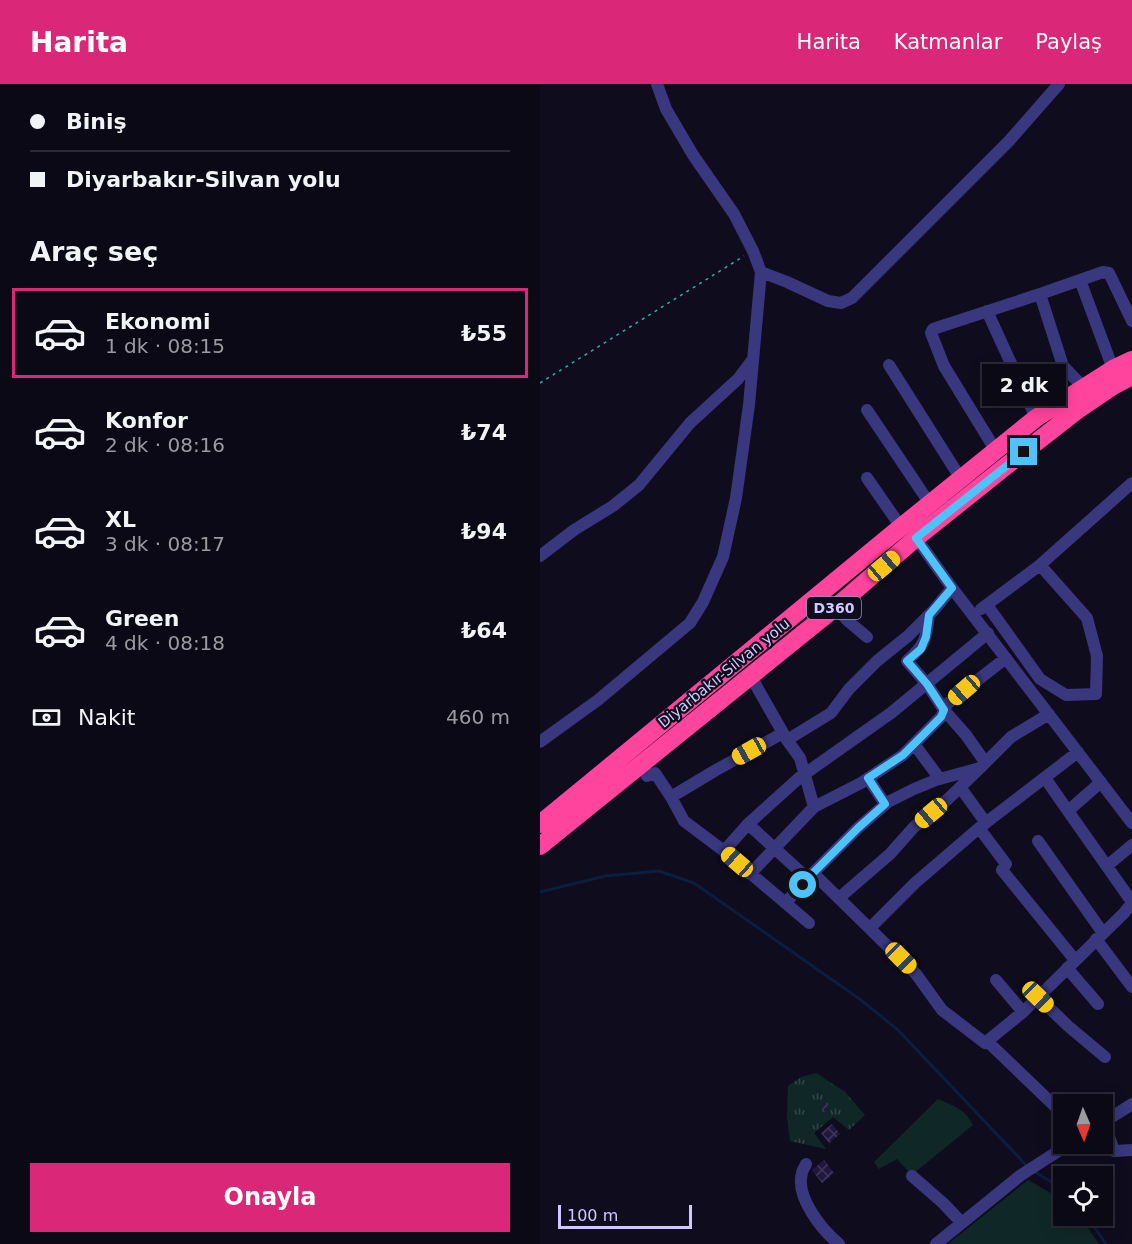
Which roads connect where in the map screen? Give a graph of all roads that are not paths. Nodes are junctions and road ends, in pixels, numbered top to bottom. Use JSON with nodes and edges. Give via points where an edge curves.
{"nodes":[{"id":1,"x":657,"y":84,"type":"edge"},
{"id":2,"x":1059,"y":84,"type":"edge"},
{"id":3,"x":761,"y":272,"type":"junction"},
{"id":4,"x":1080,"y":280,"type":"junction"},
{"id":5,"x":1040,"y":294,"type":"junction"},
{"id":6,"x":987,"y":311,"type":"junction"},
{"id":7,"x":1132,"y":321,"type":"edge"},
{"id":8,"x":754,"y":358,"type":"junction"},
{"id":9,"x":1132,"y":360,"type":"edge"},
{"id":10,"x":889,"y":365,"type":"dead end"},
{"id":11,"x":1113,"y":369,"type":"junction"},
{"id":12,"x":1132,"y":376,"type":"edge"},
{"id":13,"x":1084,"y":388,"type":"junction"},
{"id":14,"x":867,"y":410,"type":"dead end"},
{"id":15,"x":1036,"y":418,"type":"junction"},
{"id":16,"x":996,"y":451,"type":"junction"},
{"id":17,"x":867,"y":478,"type":"dead end"},
{"id":18,"x":961,"y":479,"type":"junction"},
{"id":19,"x":1132,"y":483,"type":"edge"},
{"id":20,"x":930,"y":504,"type":"junction"},
{"id":21,"x":902,"y":527,"type":"junction"},
{"id":22,"x":916,"y":538,"type":"junction"},
{"id":23,"x":540,"y":556,"type":"edge"},
{"id":24,"x":1040,"y":565,"type":"junction"},
{"id":25,"x":952,"y":588,"type":"junction"},
{"id":26,"x":987,"y":605,"type":"junction"},
{"id":27,"x":836,"y":607,"type":"junction"},
{"id":28,"x":929,"y":615,"type":"junction"},
{"id":29,"x":974,"y":615,"type":"junction"},
{"id":30,"x":987,"y":633,"type":"junction"},
{"id":31,"x":867,"y":637,"type":"dead end"},
{"id":32,"x":1006,"y":658,"type":"junction"},
{"id":33,"x":750,"y":675,"type":"junction"},
{"id":34,"x":927,"y":684,"type":"junction"},
{"id":35,"x":944,"y":710,"type":"junction"},
{"id":36,"x":1049,"y":714,"type":"junction"},
{"id":37,"x":785,"y":737,"type":"junction"},
{"id":38,"x":540,"y":742,"type":"edge"},
{"id":39,"x":914,"y":744,"type":"junction"},
{"id":40,"x":1078,"y":752,"type":"junction"},
{"id":41,"x":642,"y":762,"type":"junction"},
{"id":42,"x":982,"y":765,"type":"junction"},
{"id":43,"x":805,"y":775,"type":"junction"},
{"id":44,"x":868,"y":778,"type":"junction"},
{"id":45,"x":1045,"y":778,"type":"junction"},
{"id":46,"x":940,"y":779,"type":"junction"},
{"id":47,"x":1101,"y":782,"type":"junction"},
{"id":48,"x":960,"y":788,"type":"junction"},
{"id":49,"x":671,"y":797,"type":"junction"},
{"id":50,"x":885,"y":804,"type":"junction"},
{"id":51,"x":814,"y":807,"type":"junction"},
{"id":52,"x":1068,"y":811,"type":"junction"},
{"id":53,"x":1132,"y":823,"type":"edge"},
{"id":54,"x":540,"y":824,"type":"edge"},
{"id":55,"x":748,"y":824,"type":"junction"},
{"id":56,"x":983,"y":826,"type":"junction"},
{"id":57,"x":1038,"y":841,"type":"dead end"},
{"id":58,"x":1132,"y":845,"type":"edge"},
{"id":59,"x":540,"y":846,"type":"edge"},
{"id":60,"x":775,"y":848,"type":"junction"},
{"id":61,"x":724,"y":851,"type":"junction"},
{"id":62,"x":1107,"y":866,"type":"junction"},
{"id":63,"x":750,"y":874,"type":"junction"},
{"id":64,"x":810,"y":875,"type":"junction"},
{"id":65,"x":839,"y":898,"type":"junction"},
{"id":66,"x":1132,"y":902,"type":"edge"},
{"id":67,"x":785,"y":903,"type":"junction"},
{"id":68,"x":809,"y":923,"type":"dead end"},
{"id":69,"x":870,"y":928,"type":"junction"},
{"id":70,"x":1100,"y":936,"type":"junction"},
{"id":71,"x":1071,"y":964,"type":"junction"},
{"id":72,"x":996,"y":980,"type":"dead end"},
{"id":73,"x":1132,"y":987,"type":"edge"},
{"id":74,"x":1038,"y":997,"type":"junction"},
{"id":75,"x":1098,"y":1004,"type":"dead end"},
{"id":76,"x":1023,"y":1012,"type":"junction"},
{"id":77,"x":987,"y":1041,"type":"junction"},
{"id":78,"x":1105,"y":1057,"type":"dead end"},
{"id":79,"x":1053,"y":1104,"type":"edge"},
{"id":80,"x":1132,"y":1104,"type":"edge"},
{"id":81,"x":1113,"y":1116,"type":"edge"},
{"id":82,"x":1113,"y":1148,"type":"edge"},
{"id":83,"x":1132,"y":1150,"type":"edge"},
{"id":84,"x":1054,"y":1154,"type":"edge"},
{"id":85,"x":806,"y":1164,"type":"dead end"},
{"id":86,"x":912,"y":1176,"type":"dead end"},
{"id":87,"x":962,"y":1223,"type":"junction"},
{"id":88,"x":839,"y":1244,"type":"edge"},
{"id":89,"x":936,"y":1244,"type":"edge"}],
"edges":[{"from":1,"to":3,"type":"street","via":[[666,109],[693,155],[734,214]]},
{"from":2,"to":3,"type":"street","via":[[1010,141],[852,298],[841,303],[828,301]]},
{"from":3,"to":8,"type":"street"},
{"from":4,"to":5,"type":"street"},
{"from":4,"to":7,"type":"street","via":[[1109,273]]},
{"from":4,"to":11,"type":"street"},
{"from":5,"to":6,"type":"street"},
{"from":5,"to":13,"type":"street","via":[[1063,366]]},
{"from":6,"to":15,"type":"street"},
{"from":6,"to":16,"type":"street","via":[[933,329],[932,333],[944,366]]},
{"from":8,"to":23,"type":"street","via":[[738,379],[690,423],[639,485]]},
{"from":8,"to":38,"type":"street","via":[[736,498],[723,557],[704,602],[690,623],[659,650]]},
{"from":9,"to":11,"type":"highway","name":"Diyarbakır-Silvan yolu","number":"D360"},
{"from":10,"to":18,"type":"street"},
{"from":11,"to":13,"type":"highway","name":"Diyarbakır-Silvan yolu","number":"D360"},
{"from":12,"to":22,"type":"highway","name":"Diyarbakır-Silvan yolu","number":"D360","via":[[1079,409]]},
{"from":13,"to":15,"type":"highway","name":"Diyarbakır-Silvan yolu","number":"D360"},
{"from":14,"to":20,"type":"street"},
{"from":15,"to":16,"type":"highway","name":"Diyarbakır-Silvan yolu","number":"D360"},
{"from":16,"to":18,"type":"highway","name":"Diyarbakır-Silvan yolu","number":"D360"},
{"from":17,"to":21,"type":"street"},
{"from":18,"to":20,"type":"highway","name":"Diyarbakır-Silvan yolu","number":"D360"},
{"from":19,"to":24,"type":"street"},
{"from":20,"to":21,"type":"highway","name":"Diyarbakır-Silvan yolu","number":"D360"},
{"from":21,"to":54,"type":"highway","name":"Diyarbakır-Silvan yolu","number":"D360"},
{"from":22,"to":25,"type":"street"},
{"from":22,"to":27,"type":"highway","name":"Diyarbakır-Silvan yolu","number":"D360"},
{"from":24,"to":26,"type":"street"},
{"from":24,"to":26,"type":"street","via":[[1087,618],[1097,656],[1096,694],[1066,695],[1040,679]]},
{"from":25,"to":28,"type":"street"},
{"from":25,"to":29,"type":"street"},
{"from":26,"to":29,"type":"street"},
{"from":27,"to":31,"type":"street"},
{"from":27,"to":33,"type":"highway","name":"Diyarbakır-Silvan yolu","number":"D360"},
{"from":28,"to":34,"type":"street","via":[[921,649],[907,661]]},
{"from":28,"to":37,"type":"street","via":[[870,668],[831,713]]},
{"from":29,"to":30,"type":"street"},
{"from":30,"to":32,"type":"street"},
{"from":30,"to":34,"type":"street"},
{"from":32,"to":35,"type":"street"},
{"from":32,"to":36,"type":"street"},
{"from":33,"to":37,"type":"street"},
{"from":33,"to":41,"type":"highway","name":"Diyarbakır-Silvan yolu","number":"D360"},
{"from":34,"to":35,"type":"street"},
{"from":34,"to":43,"type":"street"},
{"from":35,"to":39,"type":"street"},
{"from":35,"to":42,"type":"street","via":[[966,735]]},
{"from":36,"to":40,"type":"street"},
{"from":36,"to":42,"type":"street","via":[[1011,737]]},
{"from":37,"to":43,"type":"street","via":[[800,758]]},
{"from":37,"to":49,"type":"street"},
{"from":39,"to":44,"type":"street"},
{"from":39,"to":46,"type":"street"},
{"from":40,"to":45,"type":"street"},
{"from":40,"to":47,"type":"street"},
{"from":41,"to":49,"type":"street","via":[[647,776],[654,773]]},
{"from":41,"to":59,"type":"highway","name":"Diyarbakır-Silvan yolu","number":"D360"},
{"from":42,"to":46,"type":"street"},
{"from":42,"to":48,"type":"street"},
{"from":43,"to":51,"type":"street"},
{"from":43,"to":55,"type":"street"},
{"from":44,"to":50,"type":"street"},
{"from":44,"to":51,"type":"street"},
{"from":45,"to":52,"type":"street"},
{"from":45,"to":56,"type":"street"},
{"from":46,"to":50,"type":"street"},
{"from":47,"to":52,"type":"street"},
{"from":47,"to":53,"type":"street"},
{"from":48,"to":56,"type":"street"},
{"from":48,"to":65,"type":"street"},
{"from":49,"to":61,"type":"street","via":[[684,821]]},
{"from":50,"to":64,"type":"street"},
{"from":51,"to":60,"type":"street"},
{"from":52,"to":62,"type":"street"},
{"from":55,"to":60,"type":"street"},
{"from":55,"to":61,"type":"street"},
{"from":56,"to":69,"type":"street","via":[[915,883]]},
{"from":56,"to":71,"type":"street","via":[[1006,864],[1002,870]]},
{"from":57,"to":70,"type":"street"},
{"from":58,"to":62,"type":"street"},
{"from":60,"to":63,"type":"street"},
{"from":60,"to":64,"type":"street"},
{"from":61,"to":63,"type":"street"},
{"from":62,"to":66,"type":"street"},
{"from":63,"to":67,"type":"street"},
{"from":64,"to":65,"type":"street"},
{"from":64,"to":67,"type":"street"},
{"from":65,"to":69,"type":"street"},
{"from":66,"to":70,"type":"street"},
{"from":67,"to":68,"type":"street"},
{"from":69,"to":77,"type":"street","via":[[916,974],[942,1010]]},
{"from":70,"to":71,"type":"street"},
{"from":70,"to":73,"type":"street"},
{"from":71,"to":74,"type":"street"},
{"from":71,"to":75,"type":"street"},
{"from":72,"to":76,"type":"street"},
{"from":74,"to":76,"type":"street"},
{"from":74,"to":78,"type":"street"},
{"from":76,"to":77,"type":"street"},
{"from":77,"to":79,"type":"street"},
{"from":80,"to":81,"type":"street"},
{"from":82,"to":83,"type":"street"},
{"from":84,"to":87,"type":"street"},
{"from":85,"to":88,"type":"street","via":[[801,1173],[805,1198],[819,1225]]},
{"from":86,"to":87,"type":"street"},
{"from":87,"to":89,"type":"street"}]}
